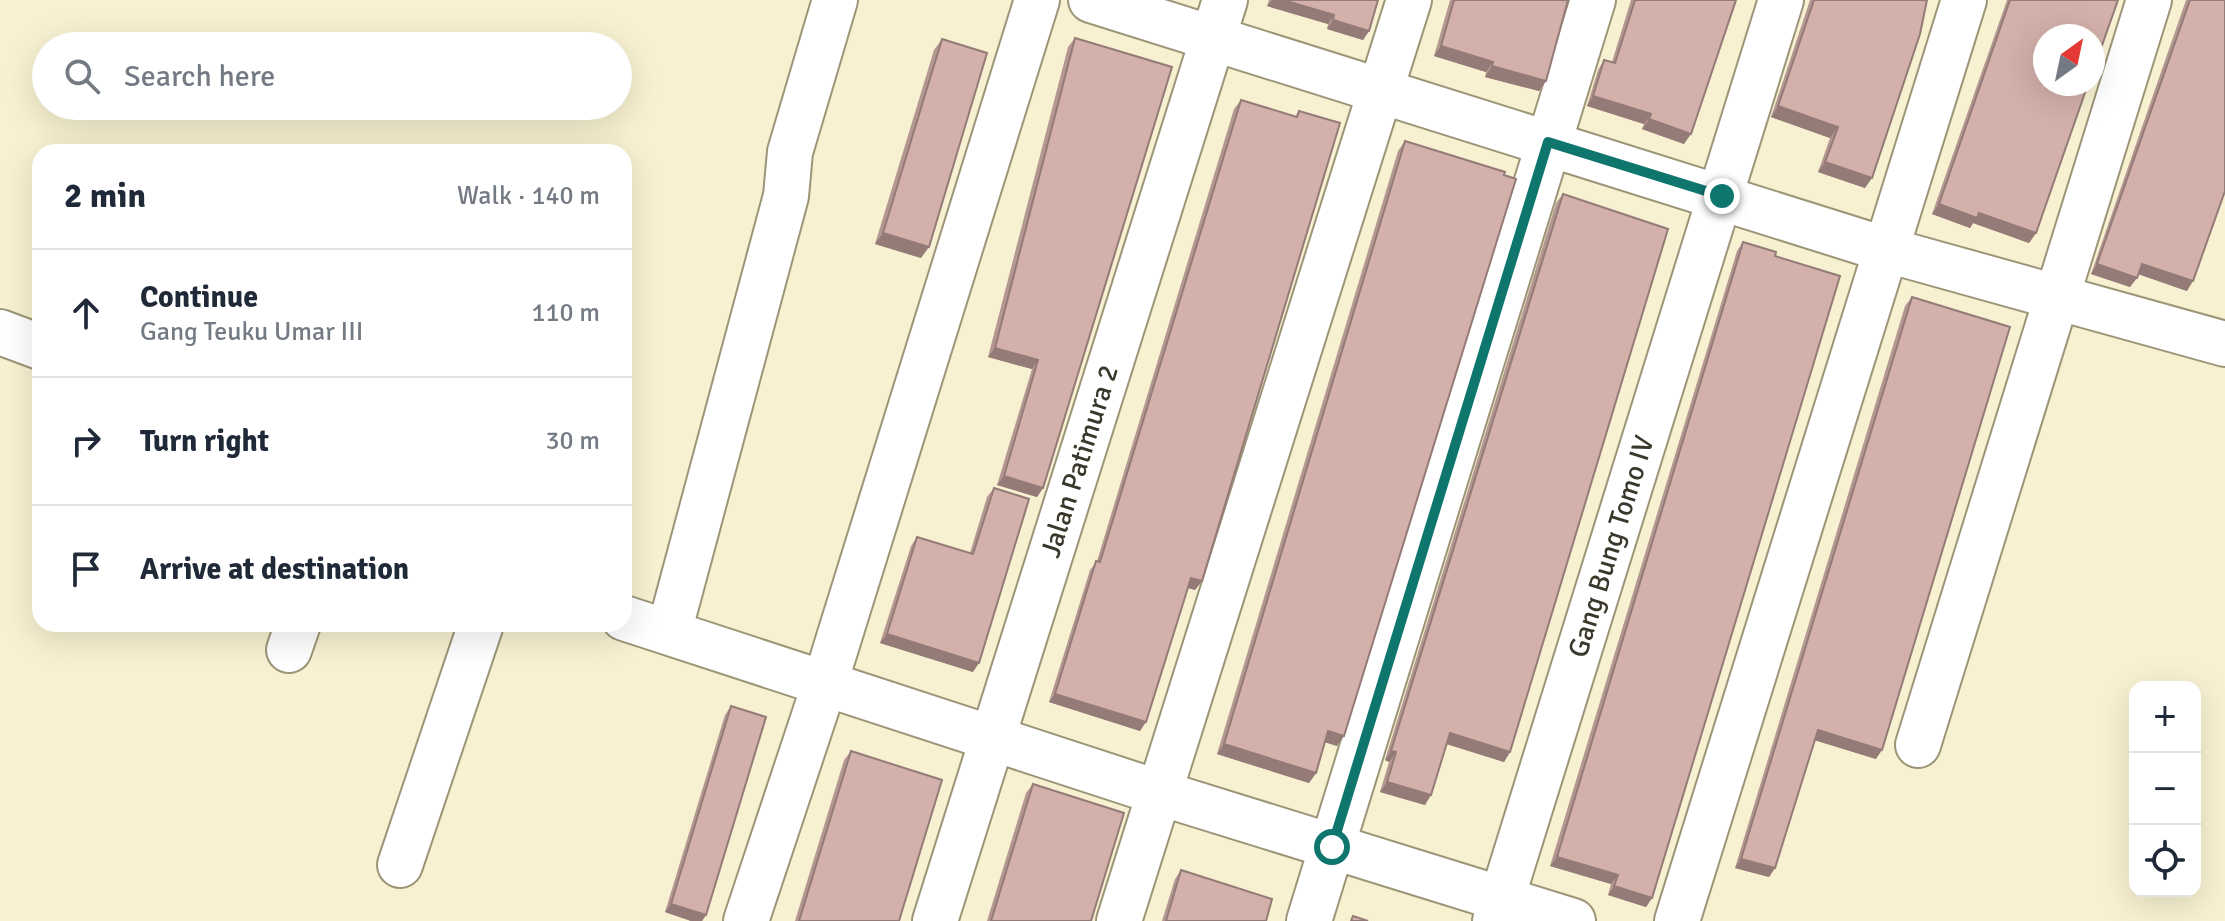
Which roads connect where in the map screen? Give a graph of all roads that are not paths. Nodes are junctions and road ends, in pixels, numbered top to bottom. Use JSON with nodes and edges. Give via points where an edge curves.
{"nodes":[{"id":1,"x":835,"y":0,"type":"edge"},
{"id":2,"x":1037,"y":0,"type":"edge"},
{"id":3,"x":1091,"y":0,"type":"edge"},
{"id":4,"x":1409,"y":0,"type":"edge"},
{"id":5,"x":1593,"y":0,"type":"edge"},
{"id":6,"x":1781,"y":0,"type":"edge"},
{"id":7,"x":1964,"y":0,"type":"edge"},
{"id":8,"x":2149,"y":0,"type":"edge"},
{"id":9,"x":1219,"y":20,"type":"edge"},
{"id":10,"x":1382,"y":90,"type":"junction"},
{"id":11,"x":1548,"y":142,"type":"junction"},
{"id":12,"x":1722,"y":196,"type":"junction"},
{"id":13,"x":1887,"y":250,"type":"junction"},
{"id":14,"x":2055,"y":299,"type":"junction"},
{"id":15,"x":0,"y":332,"type":"edge"},
{"id":16,"x":2224,"y":340,"type":"edge"},
{"id":17,"x":32,"y":344,"type":"edge"},
{"id":18,"x":632,"y":620,"type":"edge"},
{"id":19,"x":478,"y":632,"type":"edge"},
{"id":20,"x":669,"y":632,"type":"junction"},
{"id":21,"x":825,"y":683,"type":"junction"},
{"id":22,"x":992,"y":738,"type":"junction"},
{"id":23,"x":1918,"y":745,"type":"dead end"},
{"id":24,"x":1160,"y":793,"type":"junction"},
{"id":25,"x":1332,"y":847,"type":"junction"},
{"id":26,"x":400,"y":865,"type":"dead end"},
{"id":27,"x":1498,"y":910,"type":"edge"},
{"id":28,"x":746,"y":921,"type":"edge"},
{"id":29,"x":935,"y":921,"type":"edge"},
{"id":30,"x":1119,"y":921,"type":"edge"},
{"id":31,"x":1309,"y":921,"type":"edge"},
{"id":32,"x":1573,"y":921,"type":"edge"},
{"id":33,"x":1677,"y":921,"type":"edge"}],
"edges":[{"from":1,"to":20,"type":"street","via":[[790,152],[786,196]]},
{"from":2,"to":21,"type":"street"},
{"from":3,"to":9,"type":"street"},
{"from":4,"to":10,"type":"street"},
{"from":5,"to":11,"type":"street"},
{"from":6,"to":12,"type":"street","name":"Gang Bung Tomo IV"},
{"from":7,"to":13,"type":"street"},
{"from":8,"to":14,"type":"street"},
{"from":9,"to":10,"type":"street"},
{"from":9,"to":22,"type":"street","name":"Jalan Patimura 2"},
{"from":10,"to":11,"type":"street"},
{"from":10,"to":24,"type":"street"},
{"from":11,"to":12,"type":"street"},
{"from":11,"to":25,"type":"street"},
{"from":12,"to":13,"type":"street"},
{"from":12,"to":27,"type":"street","name":"Gang Bung Tomo IV"},
{"from":13,"to":14,"type":"street"},
{"from":13,"to":33,"type":"street"},
{"from":14,"to":16,"type":"street","via":[[2208,341]]},
{"from":14,"to":23,"type":"street"},
{"from":15,"to":17,"type":"street"},
{"from":18,"to":20,"type":"street"},
{"from":19,"to":26,"type":"street"},
{"from":20,"to":21,"type":"street"},
{"from":21,"to":22,"type":"street"},
{"from":21,"to":28,"type":"street"},
{"from":22,"to":24,"type":"street"},
{"from":22,"to":29,"type":"street","name":"Jalan Patimura 2"},
{"from":24,"to":25,"type":"street"},
{"from":24,"to":30,"type":"street"},
{"from":25,"to":27,"type":"street"},
{"from":25,"to":31,"type":"street"},
{"from":27,"to":32,"type":"street"}]}
